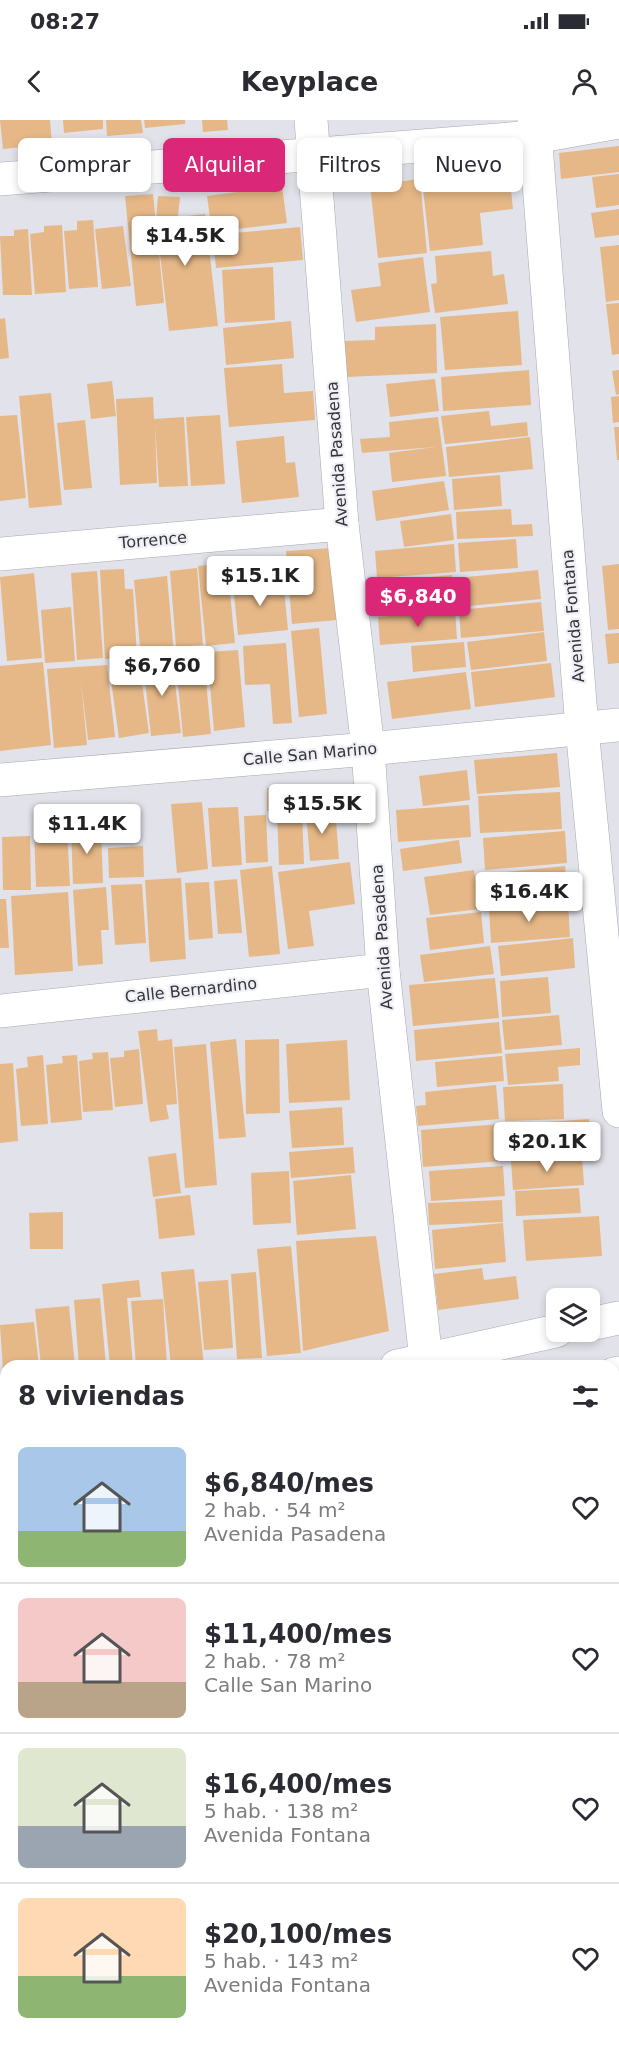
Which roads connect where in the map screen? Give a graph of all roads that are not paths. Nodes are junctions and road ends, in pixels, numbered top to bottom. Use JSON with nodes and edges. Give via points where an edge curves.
{"nodes":[{"id":1,"x":311,"y":120,"type":"edge"},
{"id":2,"x":619,"y":122,"type":"edge"},
{"id":3,"x":534,"y":129,"type":"edge"},
{"id":4,"x":313,"y":138,"type":"edge"},
{"id":5,"x":402,"y":145,"type":"edge"},
{"id":6,"x":297,"y":156,"type":"edge"},
{"id":7,"x":0,"y":179,"type":"edge"},
{"id":8,"x":317,"y":192,"type":"edge"},
{"id":9,"x":342,"y":524,"type":"junction"},
{"id":10,"x":0,"y":554,"type":"edge"},
{"id":11,"x":619,"y":725,"type":"edge"},
{"id":12,"x":582,"y":728,"type":"junction"},
{"id":13,"x":368,"y":749,"type":"junction"},
{"id":14,"x":0,"y":780,"type":"edge"},
{"id":15,"x":382,"y":970,"type":"junction"},
{"id":16,"x":0,"y":1011,"type":"edge"},
{"id":17,"x":619,"y":1112,"type":"edge"},
{"id":18,"x":619,"y":1318,"type":"edge"},
{"id":19,"x":600,"y":1322,"type":"edge"},
{"id":20,"x":546,"y":1333,"type":"edge"},
{"id":21,"x":411,"y":1360,"type":"edge"},
{"id":22,"x":425,"y":1360,"type":"edge"}],
"edges":[{"from":1,"to":4,"type":"street","name":"Avenida Pasadena"},
{"from":2,"to":3,"type":"street"},
{"from":3,"to":5,"type":"street"},
{"from":3,"to":12,"type":"street","name":"Avenida Fontana"},
{"from":6,"to":7,"type":"street"},
{"from":8,"to":9,"type":"street","name":"Avenida Pasadena"},
{"from":9,"to":10,"type":"street","name":"Torrence"},
{"from":9,"to":13,"type":"street","name":"Avenida Pasadena"},
{"from":11,"to":12,"type":"street","name":"Calle San Marino"},
{"from":12,"to":13,"type":"street","name":"Calle San Marino"},
{"from":12,"to":17,"type":"street","name":"Avenida Fontana"},
{"from":13,"to":14,"type":"street","name":"Calle San Marino"},
{"from":13,"to":15,"type":"street","name":"Avenida Pasadena"},
{"from":15,"to":16,"type":"street","name":"Calle Bernardino"},
{"from":15,"to":21,"type":"street","name":"Avenida Pasadena"},
{"from":18,"to":19,"type":"street"},
{"from":20,"to":22,"type":"street"}]}
